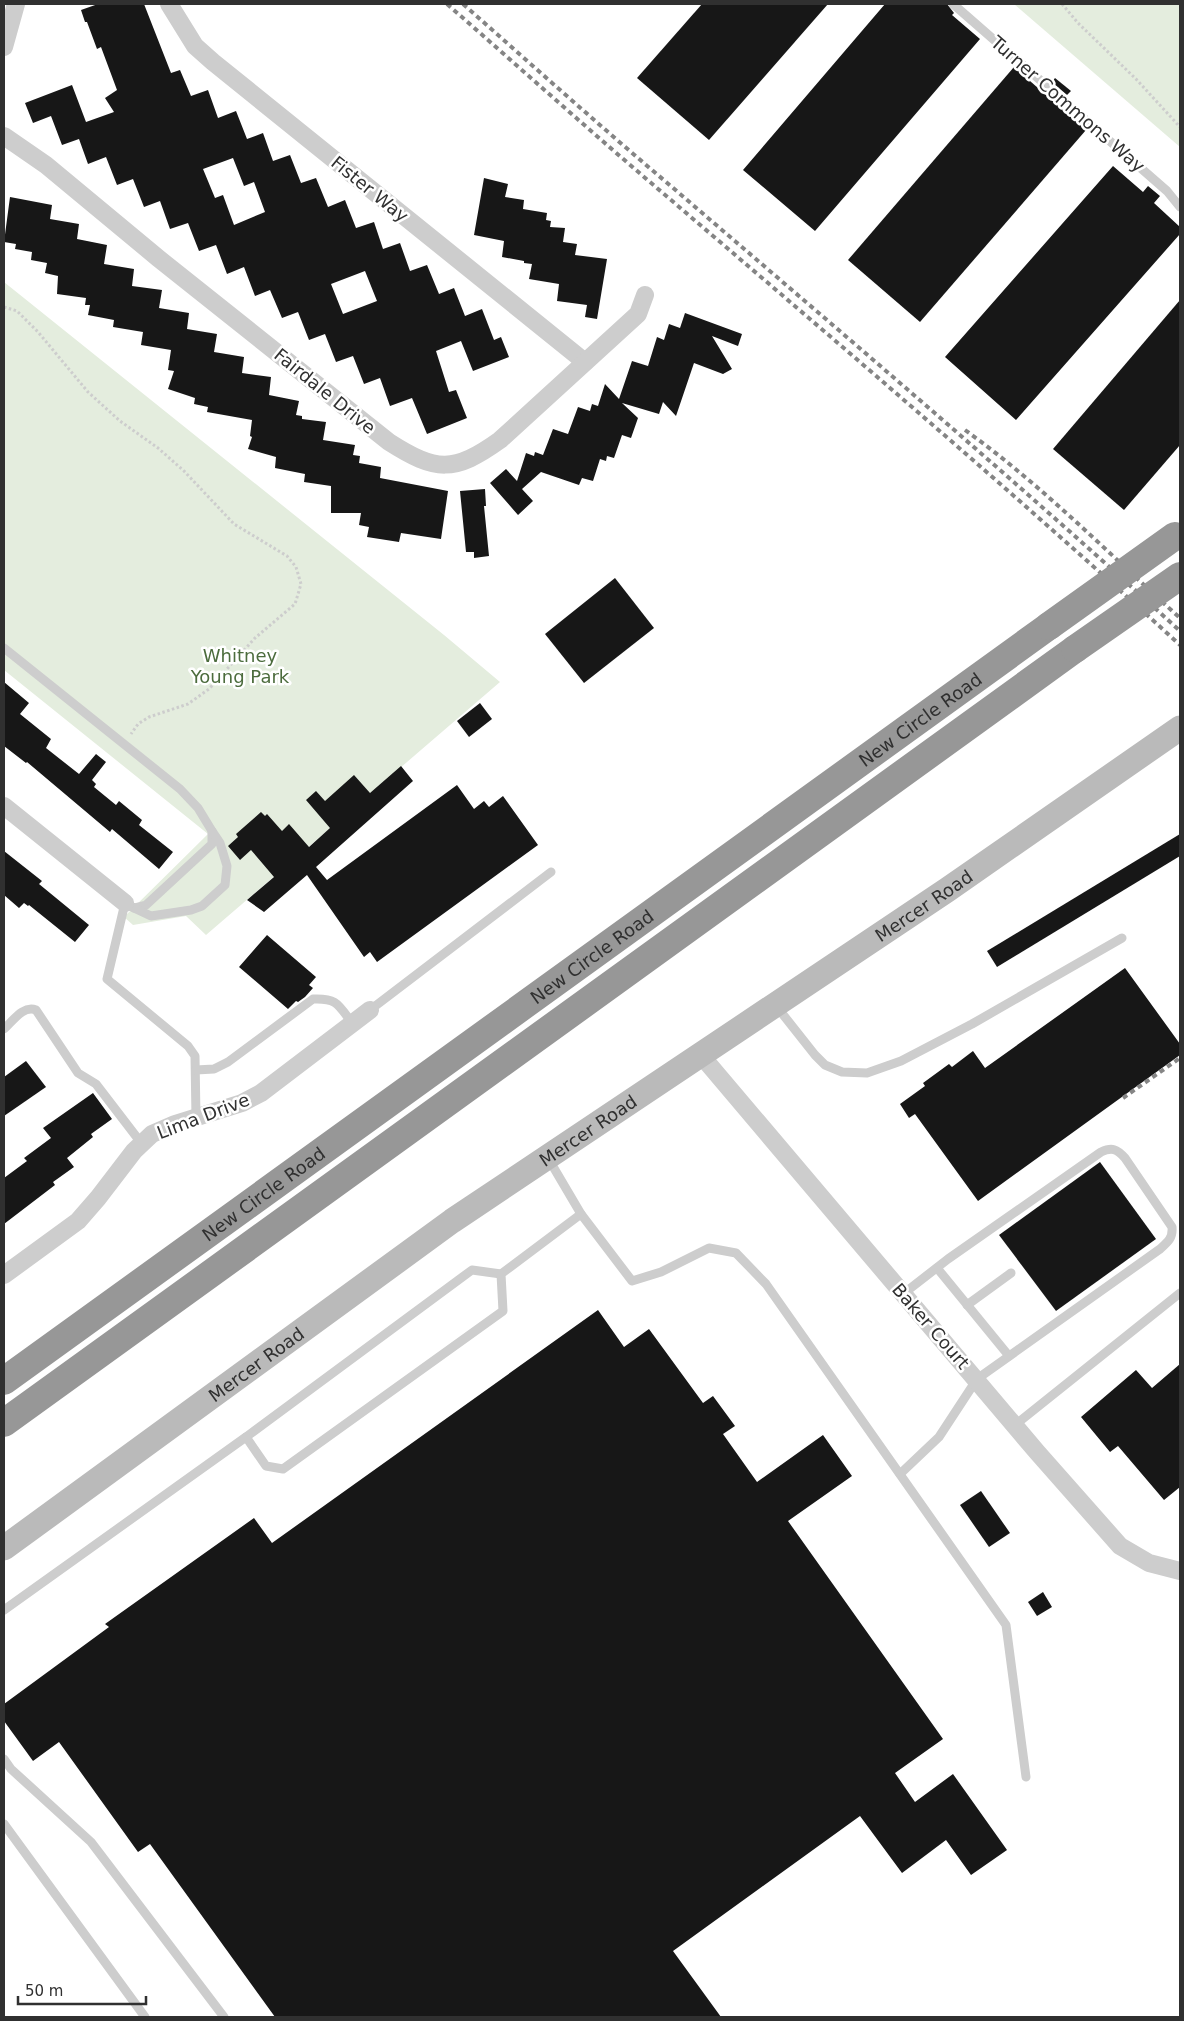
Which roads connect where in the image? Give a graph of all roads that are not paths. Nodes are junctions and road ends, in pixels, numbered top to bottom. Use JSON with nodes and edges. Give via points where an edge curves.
{"nodes":[{"id":1,"x":16,"y":4,"type":"edge"},
{"id":2,"x":169,"y":4,"type":"edge"},
{"id":3,"x":953,"y":4,"type":"edge"},
{"id":4,"x":4,"y":47,"type":"edge"},
{"id":5,"x":4,"y":136,"type":"edge"},
{"id":6,"x":1180,"y":207,"type":"edge"},
{"id":7,"x":645,"y":296,"type":"dead end"},
{"id":8,"x":585,"y":362,"type":"junction"},
{"id":9,"x":1178,"y":534,"type":"edge"},
{"id":10,"x":1180,"y":576,"type":"edge"},
{"id":11,"x":4,"y":648,"type":"edge"},
{"id":12,"x":1172,"y":734,"type":"edge"},
{"id":13,"x":4,"y":806,"type":"edge"},
{"id":14,"x":212,"y":831,"type":"junction"},
{"id":15,"x":551,"y":872,"type":"dead end"},
{"id":16,"x":129,"y":905,"type":"junction"},
{"id":17,"x":1122,"y":938,"type":"dead end"},
{"id":18,"x":775,"y":1004,"type":"junction"},
{"id":19,"x":370,"y":1010,"type":"joint"},
{"id":20,"x":352,"y":1023,"type":"junction"},
{"id":21,"x":4,"y":1029,"type":"edge"},
{"id":22,"x":700,"y":1054,"type":"junction"},
{"id":23,"x":196,"y":1070,"type":"junction"},
{"id":24,"x":196,"y":1118,"type":"junction"},
{"id":25,"x":142,"y":1144,"type":"junction"},
{"id":26,"x":547,"y":1157,"type":"junction"},
{"id":27,"x":581,"y":1214,"type":"junction"},
{"id":28,"x":937,"y":1268,"type":"junction"},
{"id":29,"x":1011,"y":1272,"type":"dead end"},
{"id":30,"x":501,"y":1274,"type":"junction"},
{"id":31,"x":4,"y":1276,"type":"edge"},
{"id":32,"x":1180,"y":1293,"type":"edge"},
{"id":33,"x":903,"y":1294,"type":"junction"},
{"id":34,"x":967,"y":1305,"type":"junction"},
{"id":35,"x":1009,"y":1356,"type":"junction"},
{"id":36,"x":977,"y":1379,"type":"junction"},
{"id":37,"x":4,"y":1381,"type":"edge"},
{"id":38,"x":4,"y":1423,"type":"edge"},
{"id":39,"x":1014,"y":1425,"type":"junction"},
{"id":40,"x":246,"y":1437,"type":"junction"},
{"id":41,"x":900,"y":1474,"type":"junction"},
{"id":42,"x":4,"y":1548,"type":"edge"},
{"id":43,"x":1180,"y":1571,"type":"edge"},
{"id":44,"x":4,"y":1610,"type":"edge"},
{"id":45,"x":4,"y":1759,"type":"edge"},
{"id":46,"x":1026,"y":1777,"type":"dead end"},
{"id":47,"x":4,"y":1824,"type":"edge"},
{"id":48,"x":145,"y":2017,"type":"edge"},
{"id":49,"x":224,"y":2017,"type":"edge"}],
"edges":[{"from":1,"to":4,"type":"street"},
{"from":2,"to":8,"type":"street","name":"Fister Way","via":[[194,46]]},
{"from":3,"to":6,"type":"lane","name":"Turner Commons Way","via":[[1167,191]]},
{"from":5,"to":8,"type":"street","name":"Fairdale Drive","via":[[46,165],[158,258],[413,458],[444,465],[480,454],[500,440]]},
{"from":7,"to":8,"type":"street","name":"Fairdale Drive","via":[[638,314]]},
{"from":9,"to":37,"type":"highway","name":"New Circle Road","bridge":true},
{"from":10,"to":38,"type":"highway","name":"New Circle Road","bridge":true},
{"from":11,"to":14,"type":"lane","via":[[180,789],[198,808]]},
{"from":12,"to":18,"type":"street","name":"Mercer Road"},
{"from":13,"to":16,"type":"street"},
{"from":14,"to":16,"type":"lane","via":[[212,844],[146,904]]},
{"from":14,"to":16,"type":"lane","via":[[220,843],[227,866],[225,884],[202,906],[151,916]]},
{"from":15,"to":19,"type":"lane"},
{"from":16,"to":23,"type":"lane","via":[[107,979],[188,1046],[195,1056]]},
{"from":17,"to":18,"type":"lane","via":[[972,1024],[901,1061],[867,1073],[842,1072],[825,1065]]},
{"from":18,"to":22,"type":"street","name":"Mercer Road"},
{"from":19,"to":20,"type":"street","name":"Lima Drive"},
{"from":20,"to":23,"type":"lane","via":[[340,1006],[329,999],[312,1000],[228,1062],[214,1069]]},
{"from":20,"to":24,"type":"street","name":"Lima Drive","via":[[261,1093],[242,1103]]},
{"from":21,"to":25,"type":"lane","via":[[26,1009],[36,1010],[78,1073],[96,1084]]},
{"from":22,"to":26,"type":"street","name":"Mercer Road"},
{"from":22,"to":33,"type":"street","name":"Baker Court"},
{"from":23,"to":24,"type":"lane"},
{"from":24,"to":25,"type":"street","name":"Lima Drive","via":[[152,1134]]},
{"from":25,"to":31,"type":"street","name":"Lima Drive","via":[[78,1220]]},
{"from":26,"to":27,"type":"lane"},
{"from":26,"to":42,"type":"street","name":"Mercer Road","via":[[452,1222]]},
{"from":27,"to":30,"type":"lane"},
{"from":27,"to":41,"type":"lane","via":[[632,1281],[661,1272],[710,1248],[736,1253],[766,1284]]},
{"from":28,"to":33,"type":"lane"},
{"from":28,"to":34,"type":"lane"},
{"from":28,"to":35,"type":"lane","via":[[1101,1152],[1110,1148],[1118,1150],[1125,1158],[1172,1227],[1169,1241]]},
{"from":29,"to":34,"type":"lane"},
{"from":30,"to":40,"type":"lane","via":[[472,1270]]},
{"from":30,"to":40,"type":"lane","via":[[503,1311],[282,1469],[266,1466]]},
{"from":32,"to":39,"type":"lane"},
{"from":33,"to":36,"type":"street","name":"Baker Court"},
{"from":34,"to":35,"type":"lane"},
{"from":35,"to":36,"type":"lane"},
{"from":36,"to":39,"type":"street","name":"Baker Court"},
{"from":36,"to":41,"type":"lane","via":[[939,1437]]},
{"from":39,"to":43,"type":"street","name":"Baker Court","via":[[1120,1546],[1149,1563]]},
{"from":40,"to":44,"type":"lane"},
{"from":41,"to":46,"type":"lane","via":[[1006,1625]]},
{"from":45,"to":49,"type":"lane","via":[[91,1842]]},
{"from":47,"to":48,"type":"lane"}]}
